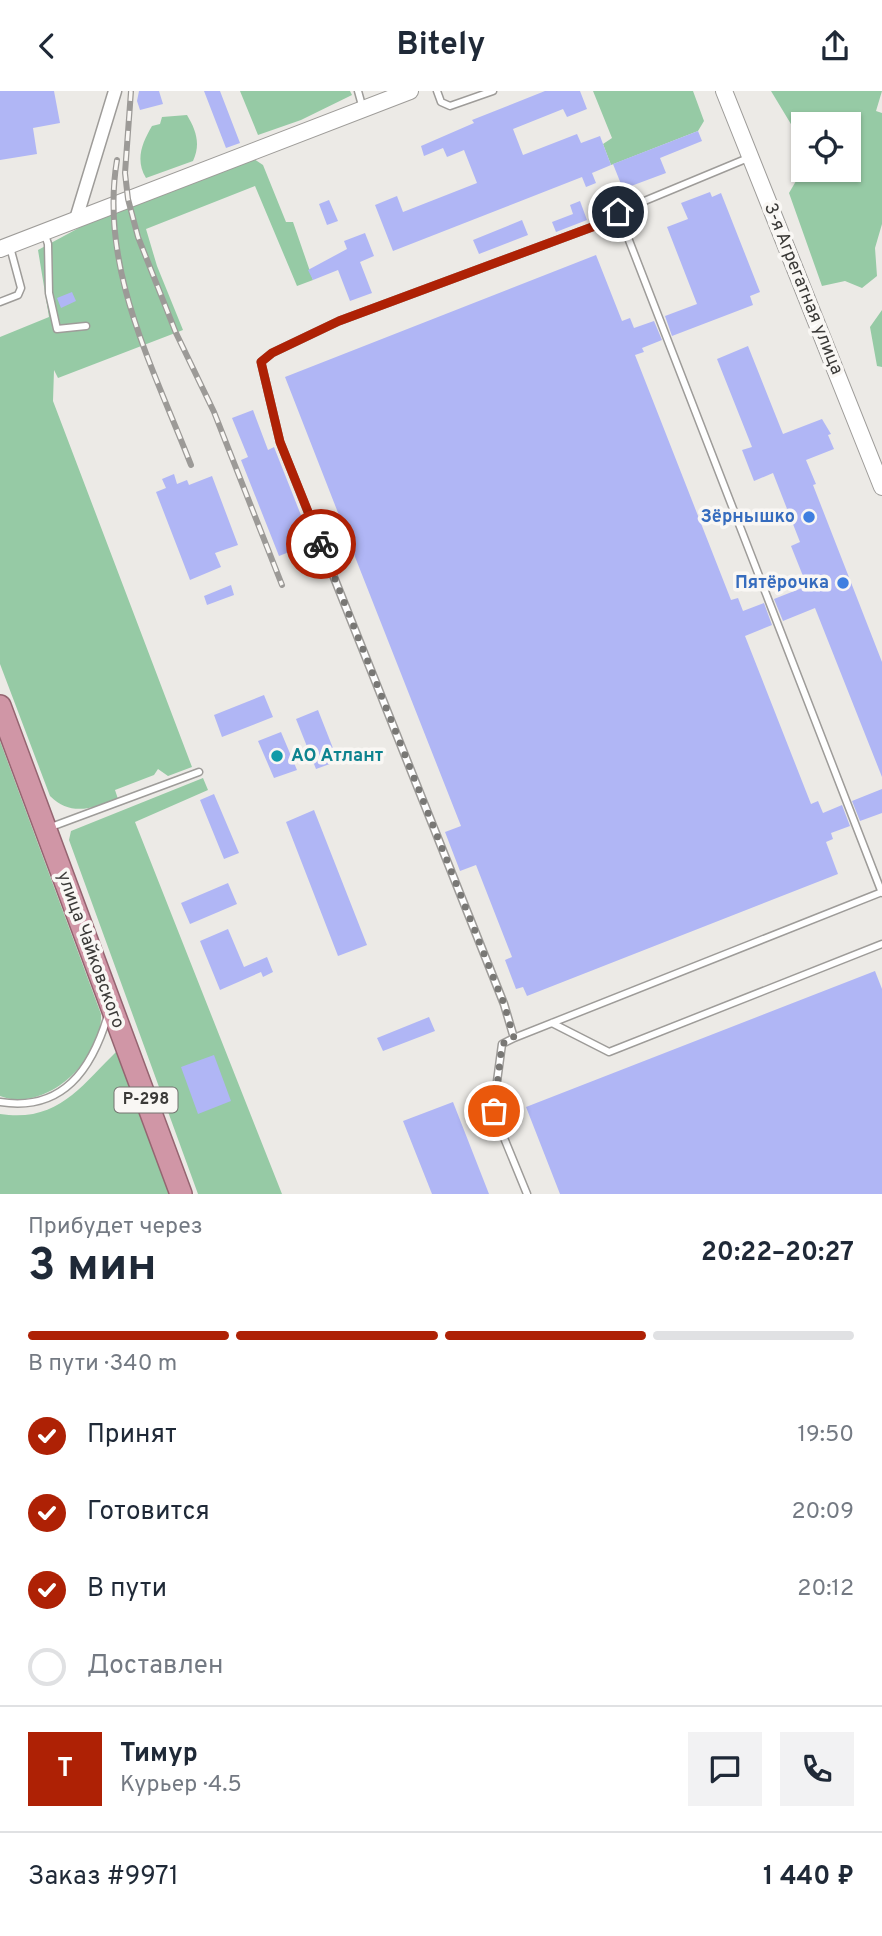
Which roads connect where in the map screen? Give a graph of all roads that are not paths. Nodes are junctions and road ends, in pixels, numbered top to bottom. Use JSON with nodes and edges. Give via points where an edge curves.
{"nodes":[{"id":1,"x":115,"y":91,"type":"edge"},
{"id":2,"x":358,"y":91,"type":"edge"},
{"id":3,"x":410,"y":91,"type":"edge"},
{"id":4,"x":437,"y":91,"type":"edge"},
{"id":5,"x":493,"y":91,"type":"edge"},
{"id":6,"x":723,"y":91,"type":"edge"},
{"id":7,"x":363,"y":109,"type":"junction"},
{"id":8,"x":750,"y":157,"type":"junction"},
{"id":9,"x":618,"y":212,"type":"junction"},
{"id":10,"x":76,"y":219,"type":"junction"},
{"id":11,"x":44,"y":232,"type":"junction"},
{"id":12,"x":5,"y":247,"type":"edge"},
{"id":13,"x":0,"y":302,"type":"edge"},
{"id":14,"x":86,"y":326,"type":"dead end"},
{"id":15,"x":882,"y":487,"type":"edge"},
{"id":16,"x":0,"y":706,"type":"edge"},
{"id":17,"x":199,"y":772,"type":"dead end"},
{"id":18,"x":46,"y":829,"type":"junction"},
{"id":19,"x":882,"y":893,"type":"edge"},
{"id":20,"x":882,"y":944,"type":"edge"},
{"id":21,"x":111,"y":1006,"type":"junction"},
{"id":22,"x":552,"y":1023,"type":"junction"},
{"id":23,"x":514,"y":1038,"type":"junction"},
{"id":24,"x":0,"y":1102,"type":"edge"},
{"id":25,"x":181,"y":1194,"type":"edge"},
{"id":26,"x":527,"y":1194,"type":"edge"}],
"edges":[{"from":1,"to":10,"type":"street"},
{"from":2,"to":7,"type":"lane"},
{"from":3,"to":7,"type":"street"},
{"from":4,"to":5,"type":"lane","via":[[441,102],[450,106]]},
{"from":6,"to":8,"type":"street","name":"3-я Агрегатная улица"},
{"from":7,"to":10,"type":"street"},
{"from":8,"to":9,"type":"lane"},
{"from":8,"to":15,"type":"street","name":"3-я Агрегатная улица"},
{"from":9,"to":19,"type":"lane"},
{"from":9,"to":23,"type":"lane","via":[[603,223],[339,321],[261,362],[280,442]]},
{"from":10,"to":11,"type":"street"},
{"from":11,"to":12,"type":"street"},
{"from":11,"to":14,"type":"lane","via":[[57,329]]},
{"from":12,"to":13,"type":"lane","via":[[21,288],[18,295]]},
{"from":16,"to":18,"type":"highway","name":"улица Чайковского","number":"Р-298"},
{"from":17,"to":18,"type":"lane"},
{"from":18,"to":21,"type":"highway","name":"улица Чайковского","number":"Р-298"},
{"from":19,"to":22,"type":"lane"},
{"from":20,"to":22,"type":"lane","via":[[609,1052]]},
{"from":21,"to":24,"type":"lane","via":[[93,1056],[62,1091],[19,1105]]},
{"from":21,"to":25,"type":"highway","name":"улица Чайковского","number":"Р-298"},
{"from":22,"to":23,"type":"lane"},
{"from":23,"to":26,"type":"lane","via":[[502,1044],[494,1111]]}]}
